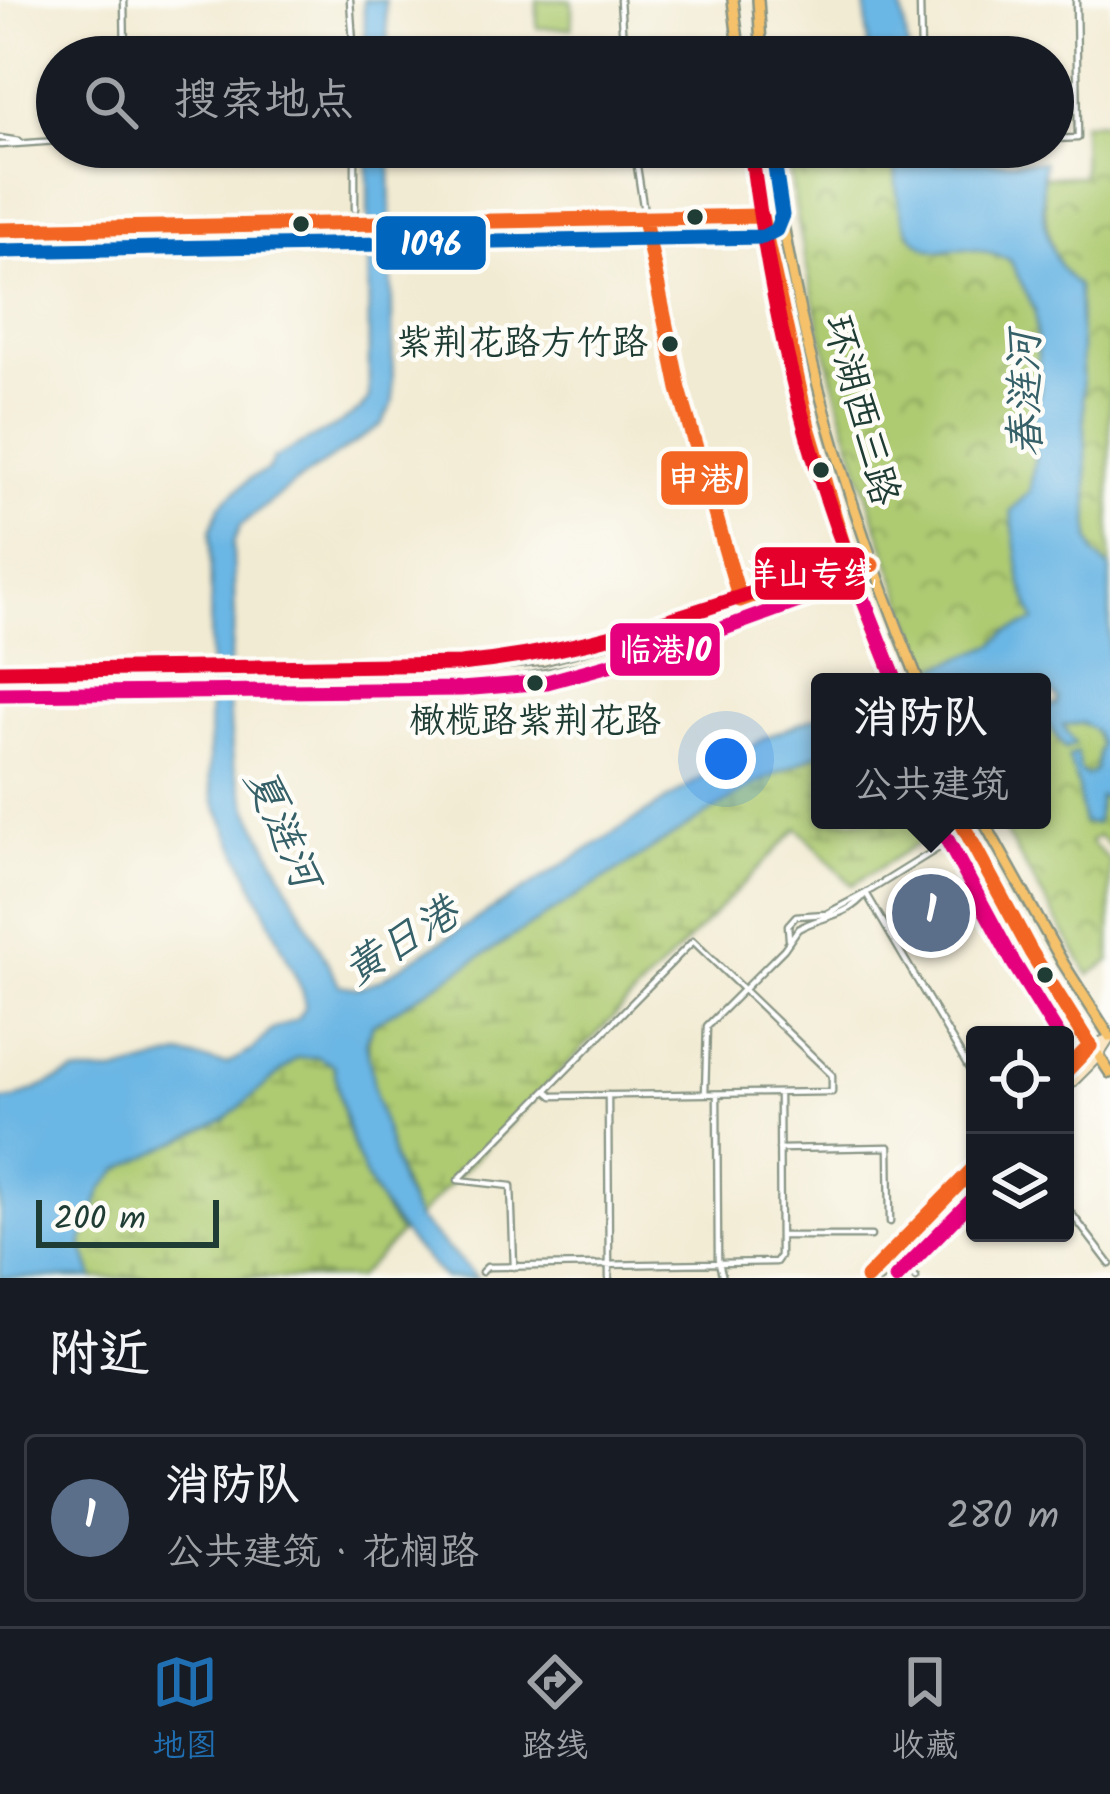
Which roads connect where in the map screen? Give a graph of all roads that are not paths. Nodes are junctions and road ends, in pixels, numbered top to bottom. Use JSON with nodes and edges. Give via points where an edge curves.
{"nodes":[{"id":1,"x":124,"y":0,"type":"edge"},
{"id":2,"x":350,"y":0,"type":"edge"},
{"id":3,"x":620,"y":0,"type":"edge"},
{"id":4,"x":733,"y":0,"type":"edge"},
{"id":5,"x":758,"y":0,"type":"edge"},
{"id":6,"x":920,"y":0,"type":"edge"},
{"id":7,"x":1076,"y":0,"type":"edge"},
{"id":8,"x":125,"y":36,"type":"edge"},
{"id":9,"x":353,"y":36,"type":"edge"},
{"id":10,"x":623,"y":36,"type":"edge"},
{"id":11,"x":737,"y":36,"type":"edge"},
{"id":12,"x":761,"y":36,"type":"edge"},
{"id":13,"x":921,"y":36,"type":"edge"},
{"id":14,"x":1074,"y":139,"type":"edge"},
{"id":15,"x":0,"y":141,"type":"edge"},
{"id":16,"x":31,"y":141,"type":"junction"},
{"id":17,"x":36,"y":141,"type":"edge"},
{"id":18,"x":31,"y":152,"type":"dead end"},
{"id":19,"x":355,"y":168,"type":"edge"},
{"id":20,"x":637,"y":168,"type":"edge"},
{"id":21,"x":754,"y":168,"type":"edge"},
{"id":22,"x":775,"y":168,"type":"edge"},
{"id":23,"x":355,"y":209,"type":"dead end"},
{"id":24,"x":782,"y":216,"type":"junction"},
{"id":25,"x":761,"y":217,"type":"junction"},
{"id":26,"x":644,"y":219,"type":"junction"},
{"id":27,"x":0,"y":230,"type":"edge"},
{"id":28,"x":848,"y":561,"type":"junction"},
{"id":29,"x":872,"y":563,"type":"junction"},
{"id":30,"x":855,"y":580,"type":"junction"},
{"id":31,"x":740,"y":600,"type":"junction"},
{"id":32,"x":0,"y":673,"type":"edge"},
{"id":33,"x":892,"y":673,"type":"edge"},
{"id":34,"x":916,"y":673,"type":"edge"},
{"id":35,"x":0,"y":692,"type":"edge"},
{"id":36,"x":957,"y":829,"type":"edge"},
{"id":37,"x":965,"y":829,"type":"edge"},
{"id":38,"x":988,"y":829,"type":"edge"},
{"id":39,"x":866,"y":892,"type":"junction"},
{"id":40,"x":788,"y":939,"type":"junction"},
{"id":41,"x":743,"y":989,"type":"junction"},
{"id":42,"x":1110,"y":1038,"type":"edge"},
{"id":43,"x":1090,"y":1046,"type":"junction"},
{"id":44,"x":1098,"y":1057,"type":"junction"},
{"id":45,"x":1074,"y":1063,"type":"edge"},
{"id":46,"x":966,"y":1064,"type":"edge"},
{"id":47,"x":1110,"y":1073,"type":"edge"},
{"id":48,"x":1074,"y":1081,"type":"edge"},
{"id":49,"x":547,"y":1091,"type":"junction"},
{"id":50,"x":779,"y":1093,"type":"junction"},
{"id":51,"x":705,"y":1094,"type":"junction"},
{"id":52,"x":717,"y":1094,"type":"junction"},
{"id":53,"x":608,"y":1095,"type":"junction"},
{"id":54,"x":779,"y":1149,"type":"junction"},
{"id":55,"x":966,"y":1177,"type":"edge"},
{"id":56,"x":966,"y":1190,"type":"edge"},
{"id":57,"x":1074,"y":1217,"type":"edge"},
{"id":58,"x":890,"y":1222,"type":"dead end"},
{"id":59,"x":780,"y":1236,"type":"junction"},
{"id":60,"x":871,"y":1236,"type":"dead end"},
{"id":61,"x":894,"y":1257,"type":"junction"},
{"id":62,"x":721,"y":1264,"type":"junction"},
{"id":63,"x":1110,"y":1264,"type":"edge"},
{"id":64,"x":609,"y":1266,"type":"junction"},
{"id":65,"x":514,"y":1267,"type":"junction"},
{"id":66,"x":482,"y":1272,"type":"dead end"},
{"id":67,"x":609,"y":1278,"type":"edge"},
{"id":68,"x":723,"y":1278,"type":"edge"},
{"id":69,"x":867,"y":1278,"type":"edge"},
{"id":70,"x":879,"y":1278,"type":"edge"},
{"id":71,"x":916,"y":1278,"type":"edge"}],
"edges":[{"from":1,"to":8,"type":"street"},
{"from":2,"to":9,"type":"street"},
{"from":3,"to":10,"type":"street"},
{"from":4,"to":11,"type":"main road"},
{"from":5,"to":12,"type":"main road"},
{"from":6,"to":13,"type":"street"},
{"from":7,"to":14,"type":"street"},
{"from":15,"to":16,"type":"street"},
{"from":16,"to":17,"type":"street"},
{"from":16,"to":18,"type":"street"},
{"from":19,"to":23,"type":"street"},
{"from":20,"to":26,"type":"street"},
{"from":21,"to":25,"type":"main road","name":"环湖西三路"},
{"from":22,"to":24,"type":"main road","name":"环湖西三路"},
{"from":24,"to":25,"type":"street"},
{"from":24,"to":29,"type":"main road","name":"环湖西三路","via":[[808,347]]},
{"from":25,"to":26,"type":"street"},
{"from":25,"to":28,"type":"main road","name":"环湖西三路"},
{"from":26,"to":27,"type":"street"},
{"from":26,"to":31,"type":"street","via":[[665,331]]},
{"from":28,"to":29,"type":"main road"},
{"from":28,"to":30,"type":"main road","name":"环湖西三路"},
{"from":28,"to":31,"type":"main road"},
{"from":29,"to":30,"type":"main road"},
{"from":29,"to":34,"type":"main road","name":"环湖西三路"},
{"from":30,"to":33,"type":"main road","name":"环湖西三路"},
{"from":30,"to":35,"type":"main road","via":[[616,660],[534,678]]},
{"from":31,"to":32,"type":"main road","via":[[543,661]]},
{"from":36,"to":39,"type":"street"},
{"from":37,"to":43,"type":"main road"},
{"from":38,"to":42,"type":"main road"},
{"from":39,"to":40,"type":"street"},
{"from":39,"to":40,"type":"street","via":[[826,914],[796,916]]},
{"from":39,"to":46,"type":"street"},
{"from":40,"to":41,"type":"street"},
{"from":41,"to":49,"type":"street","via":[[693,941]]},
{"from":41,"to":50,"type":"street","via":[[832,1075],[832,1092]]},
{"from":41,"to":51,"type":"street","via":[[705,1031]]},
{"from":42,"to":43,"type":"main road"},
{"from":42,"to":44,"type":"main road"},
{"from":43,"to":44,"type":"main road"},
{"from":43,"to":45,"type":"main road"},
{"from":44,"to":47,"type":"main road"},
{"from":44,"to":48,"type":"main road"},
{"from":49,"to":53,"type":"street"},
{"from":49,"to":65,"type":"street","via":[[458,1180],[511,1186]]},
{"from":50,"to":52,"type":"street"},
{"from":50,"to":54,"type":"street"},
{"from":51,"to":52,"type":"street"},
{"from":51,"to":53,"type":"street"},
{"from":52,"to":62,"type":"street"},
{"from":53,"to":64,"type":"street"},
{"from":54,"to":58,"type":"street","via":[[889,1147]]},
{"from":54,"to":59,"type":"street"},
{"from":55,"to":61,"type":"main road"},
{"from":56,"to":61,"type":"main road"},
{"from":57,"to":63,"type":"street"},
{"from":59,"to":60,"type":"street"},
{"from":59,"to":62,"type":"street","via":[[776,1262]]},
{"from":61,"to":69,"type":"main road"},
{"from":61,"to":70,"type":"main road"},
{"from":61,"to":71,"type":"street"},
{"from":62,"to":64,"type":"street"},
{"from":62,"to":68,"type":"street"},
{"from":64,"to":65,"type":"street"},
{"from":64,"to":67,"type":"street"},
{"from":65,"to":66,"type":"street"}]}
